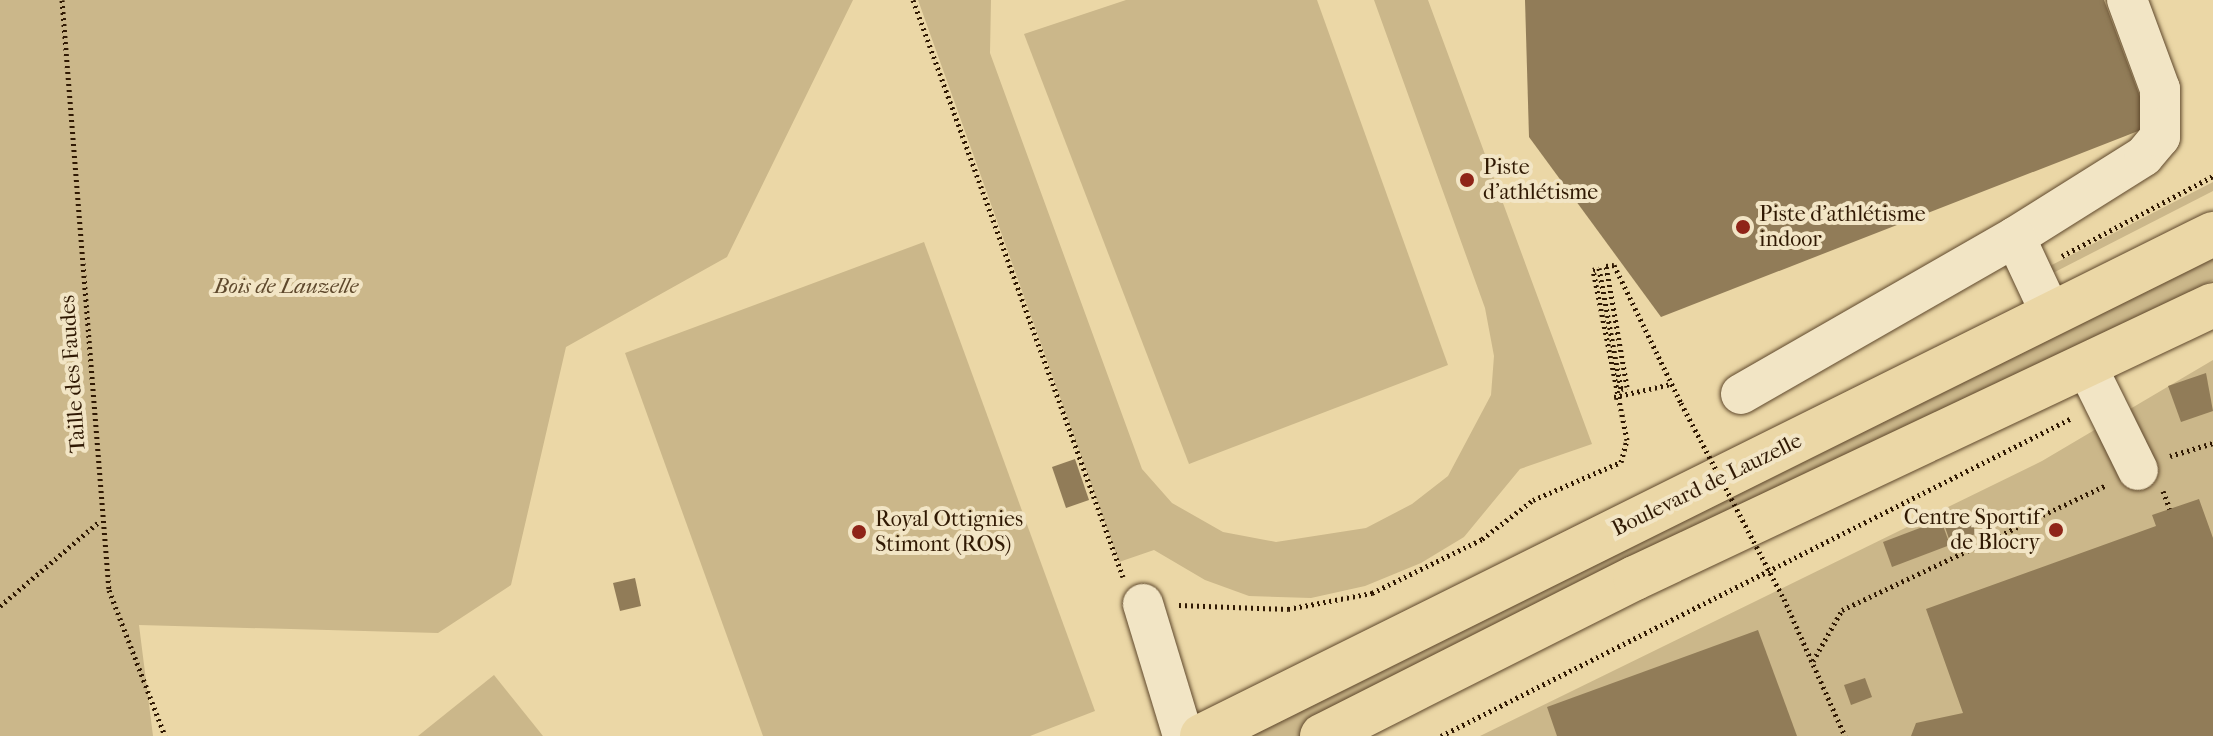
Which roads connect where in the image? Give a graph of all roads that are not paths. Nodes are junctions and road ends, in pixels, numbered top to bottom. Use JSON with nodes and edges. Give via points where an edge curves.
{"nodes":[{"id":1,"x":2127,"y":0,"type":"edge"},
{"id":2,"x":2213,"y":234,"type":"edge"},
{"id":3,"x":2015,"y":237,"type":"junction"},
{"id":4,"x":2213,"y":305,"type":"edge"},
{"id":5,"x":2051,"y":314,"type":"junction"},
{"id":6,"x":2095,"y":383,"type":"junction"},
{"id":7,"x":1741,"y":394,"type":"dead end"},
{"id":8,"x":2138,"y":470,"type":"road end"},
{"id":9,"x":1143,"y":604,"type":"road end"},
{"id":10,"x":1183,"y":736,"type":"edge"},
{"id":11,"x":1202,"y":736,"type":"edge"},
{"id":12,"x":1322,"y":736,"type":"edge"}],
"edges":[{"from":1,"to":3,"type":"lane","via":[[2160,89],[2165,116],[2160,137],[2144,156]]},
{"from":2,"to":5,"type":"main road","name":"Boulevard de Lauzelle"},
{"from":3,"to":5,"type":"lane"},
{"from":3,"to":7,"type":"lane"},
{"from":4,"to":6,"type":"main road"},
{"from":5,"to":11,"type":"main road","name":"Boulevard de Lauzelle"},
{"from":6,"to":8,"type":"lane"},
{"from":6,"to":12,"type":"main road","via":[[1635,578]]},
{"from":9,"to":10,"type":"lane"}]}
